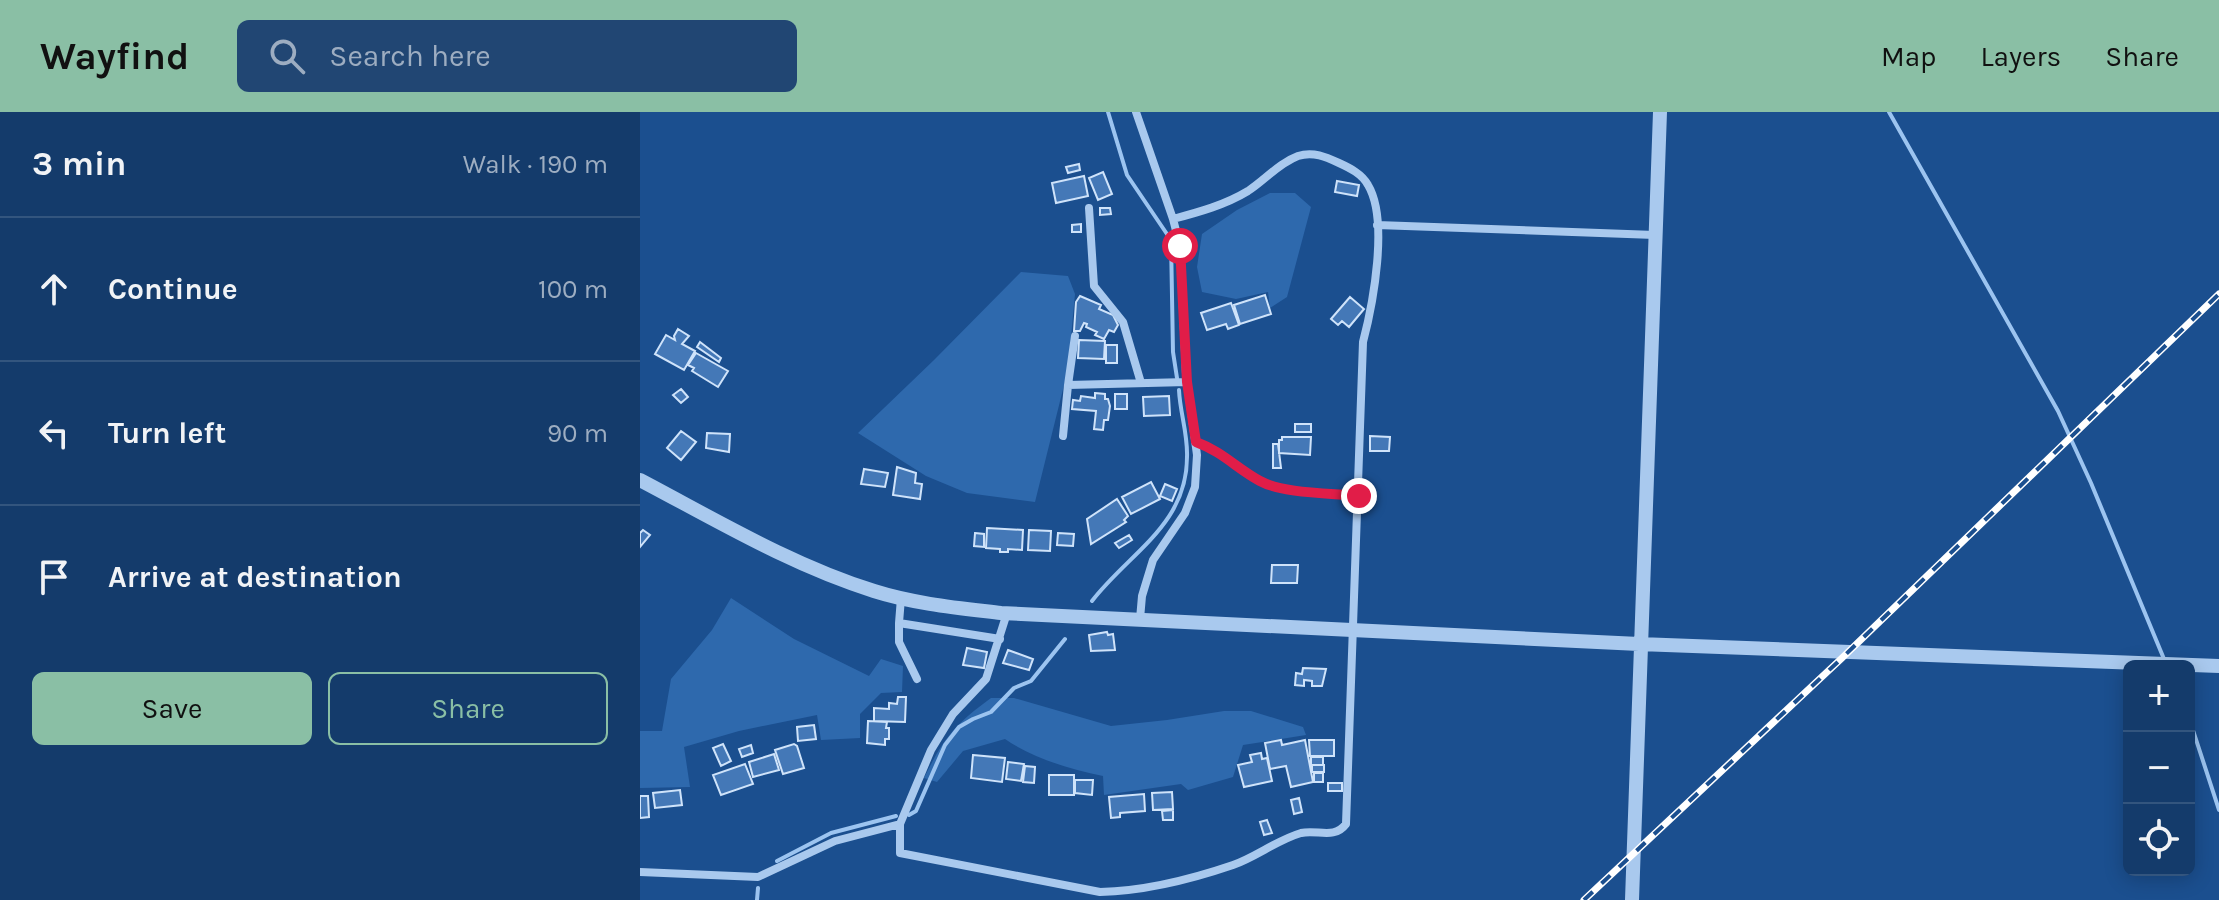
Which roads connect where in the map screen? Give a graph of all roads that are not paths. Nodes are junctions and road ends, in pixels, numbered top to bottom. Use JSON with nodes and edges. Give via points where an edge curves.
{"nodes":[{"id":1,"x":1136,"y":112,"type":"edge"},
{"id":2,"x":1660,"y":112,"type":"edge"},
{"id":3,"x":1089,"y":208,"type":"dead end"},
{"id":4,"x":1173,"y":219,"type":"junction"},
{"id":5,"x":1377,"y":225,"type":"junction"},
{"id":6,"x":1655,"y":235,"type":"junction"},
{"id":7,"x":1075,"y":336,"type":"dead end"},
{"id":8,"x":1187,"y":382,"type":"junction"},
{"id":9,"x":1141,"y":383,"type":"junction"},
{"id":10,"x":1068,"y":385,"type":"junction"},
{"id":11,"x":1063,"y":436,"type":"dead end"},
{"id":12,"x":1196,"y":442,"type":"junction"},
{"id":13,"x":640,"y":480,"type":"edge"},
{"id":14,"x":1359,"y":496,"type":"junction"},
{"id":15,"x":901,"y":598,"type":"junction"},
{"id":16,"x":1007,"y":613,"type":"junction"},
{"id":17,"x":1140,"y":619,"type":"junction"},
{"id":18,"x":899,"y":623,"type":"junction"},
{"id":19,"x":1353,"y":630,"type":"junction"},
{"id":20,"x":1000,"y":639,"type":"junction"},
{"id":21,"x":1639,"y":644,"type":"junction"},
{"id":22,"x":2219,"y":666,"type":"edge"},
{"id":23,"x":917,"y":679,"type":"dead end"},
{"id":24,"x":900,"y":824,"type":"junction"},
{"id":25,"x":640,"y":872,"type":"edge"},
{"id":26,"x":1632,"y":900,"type":"edge"}],
"edges":[{"from":1,"to":4,"type":"street"},
{"from":2,"to":6,"type":"street"},
{"from":3,"to":9,"type":"street","via":[[1094,286],[1123,322]]},
{"from":4,"to":5,"type":"street","via":[[1225,202],[1288,161],[1311,154],[1362,177],[1374,201]]},
{"from":4,"to":8,"type":"street","via":[[1180,246]]},
{"from":5,"to":6,"type":"street"},
{"from":5,"to":14,"type":"street","via":[[1374,298],[1363,342]]},
{"from":6,"to":21,"type":"street"},
{"from":7,"to":10,"type":"street"},
{"from":8,"to":9,"type":"street"},
{"from":8,"to":12,"type":"street"},
{"from":9,"to":10,"type":"street"},
{"from":10,"to":11,"type":"street"},
{"from":12,"to":14,"type":"street","via":[[1268,484]]},
{"from":12,"to":17,"type":"street","via":[[1195,487],[1185,513],[1153,560]]},
{"from":13,"to":15,"type":"street","via":[[769,550]]},
{"from":14,"to":19,"type":"street"},
{"from":15,"to":16,"type":"street"},
{"from":15,"to":18,"type":"street"},
{"from":16,"to":17,"type":"street"},
{"from":16,"to":20,"type":"street"},
{"from":17,"to":19,"type":"street"},
{"from":18,"to":20,"type":"street"},
{"from":18,"to":23,"type":"street","via":[[899,642]]},
{"from":19,"to":21,"type":"street"},
{"from":19,"to":24,"type":"street","via":[[1346,824],[1339,831],[1302,833],[1232,865],[1100,892],[900,853]]},
{"from":20,"to":24,"type":"street","via":[[986,679],[953,714],[931,750]]},
{"from":21,"to":22,"type":"street"},
{"from":21,"to":26,"type":"street"},
{"from":24,"to":25,"type":"street","via":[[835,841],[758,877]]}]}
